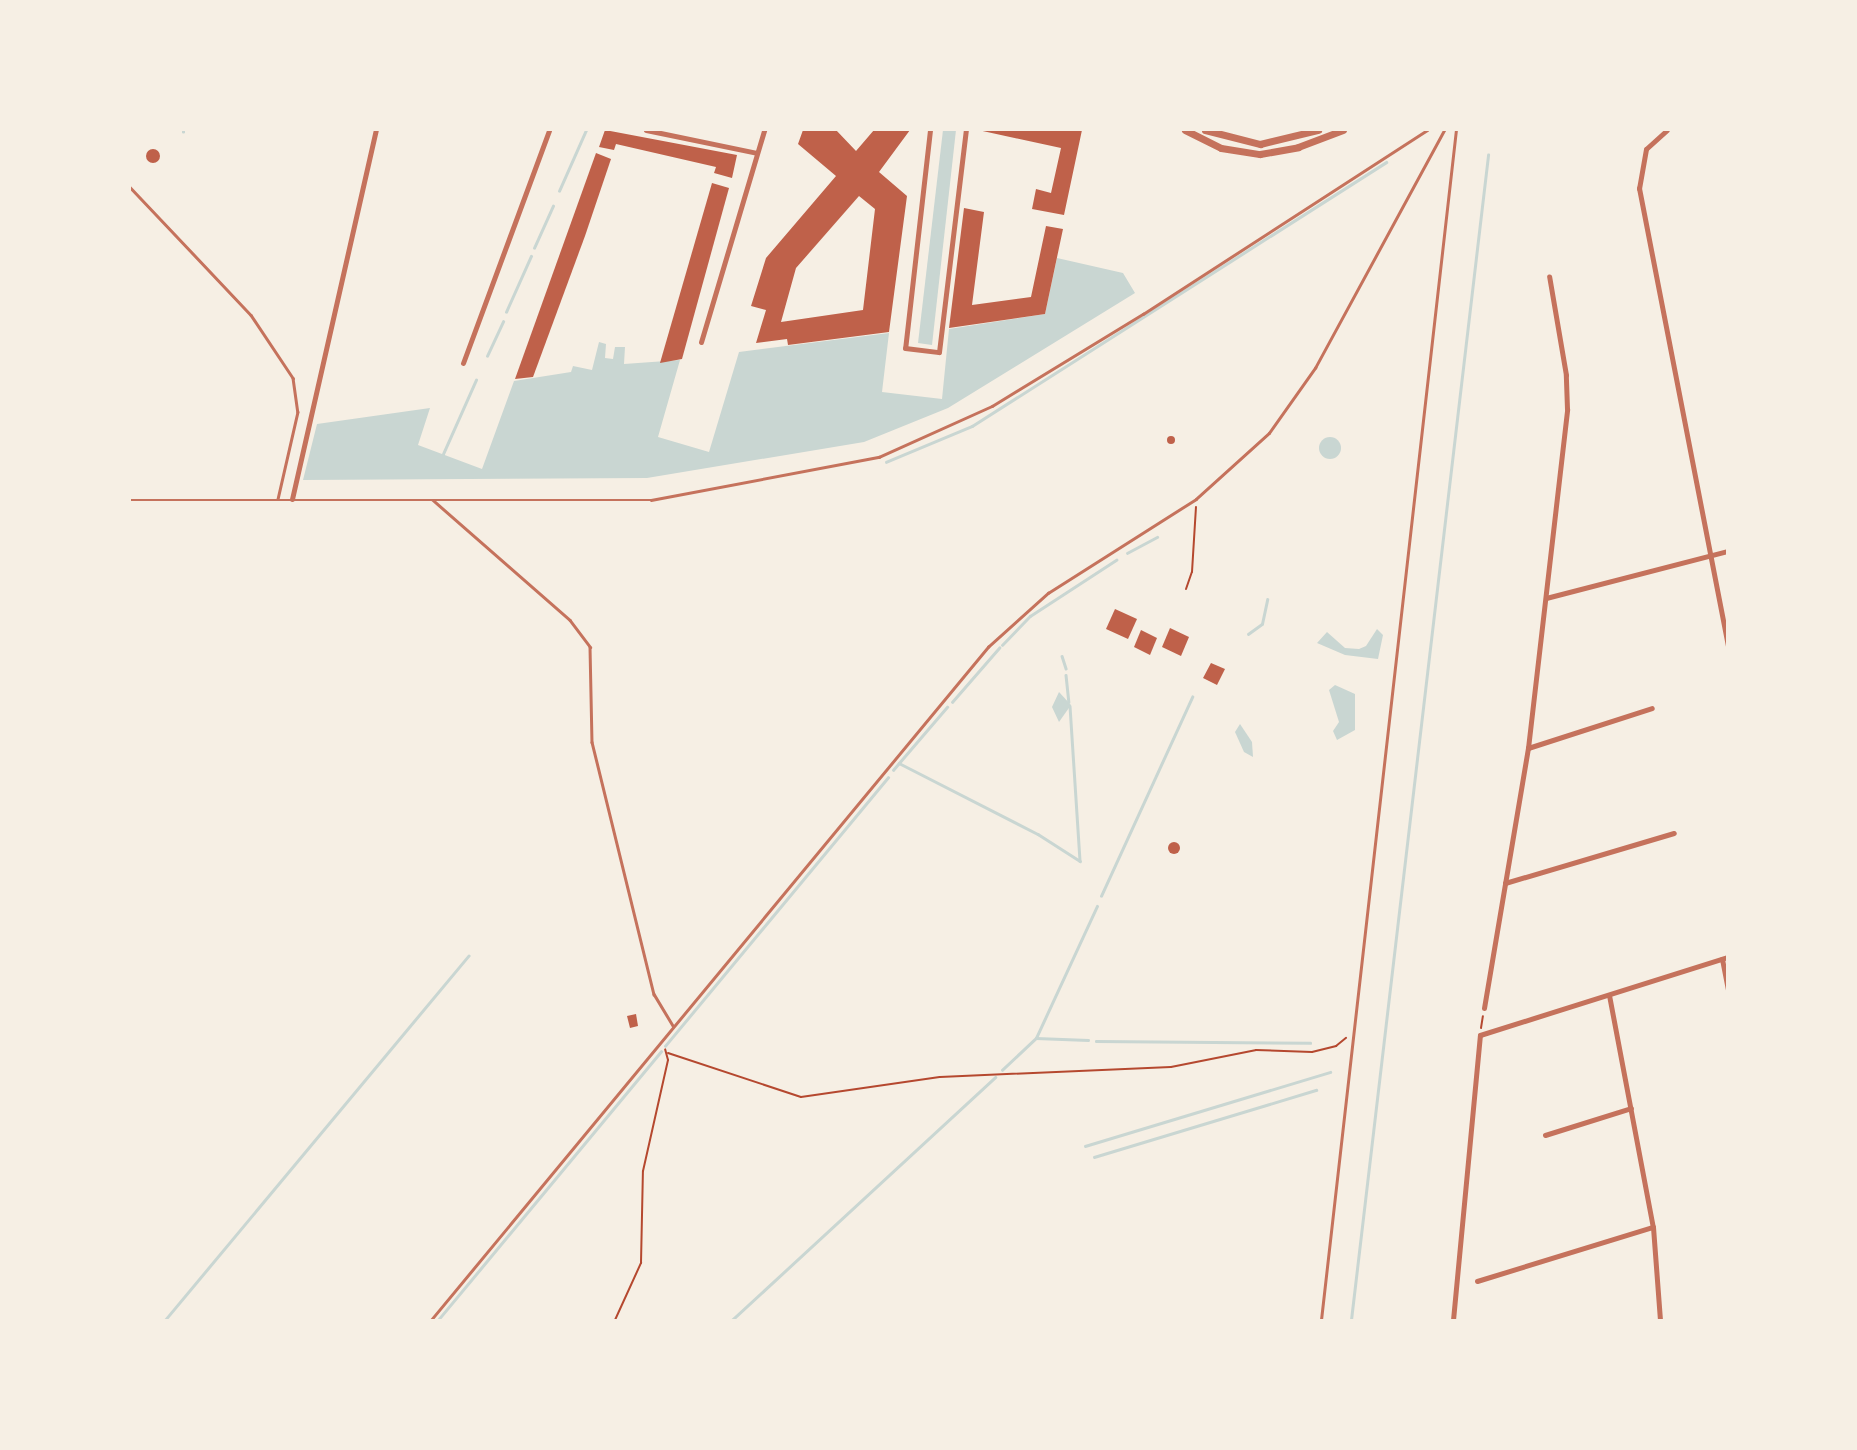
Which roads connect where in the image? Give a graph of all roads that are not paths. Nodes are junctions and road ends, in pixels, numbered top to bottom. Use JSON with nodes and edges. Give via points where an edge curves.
{"nodes":[{"id":1,"x":376,"y":130,"type":"edge"},
{"id":2,"x":549,"y":130,"type":"edge"},
{"id":3,"x":646,"y":130,"type":"edge"},
{"id":4,"x":764,"y":130,"type":"edge"},
{"id":5,"x":930,"y":130,"type":"edge"},
{"id":6,"x":966,"y":130,"type":"edge"},
{"id":7,"x":1185,"y":130,"type":"edge"},
{"id":8,"x":1205,"y":130,"type":"edge"},
{"id":9,"x":1318,"y":130,"type":"edge"},
{"id":10,"x":1343,"y":130,"type":"edge"},
{"id":11,"x":1427,"y":130,"type":"edge"},
{"id":12,"x":1444,"y":130,"type":"edge"},
{"id":13,"x":1456,"y":130,"type":"edge"},
{"id":14,"x":1667,"y":130,"type":"edge"},
{"id":15,"x":757,"y":153,"type":"junction"},
{"id":16,"x":130,"y":187,"type":"edge"},
{"id":17,"x":1549,"y":276,"type":"dead end"},
{"id":18,"x":701,"y":342,"type":"dead end"},
{"id":19,"x":463,"y":363,"type":"dead end"},
{"id":20,"x":278,"y":499,"type":"junction"},
{"id":21,"x":292,"y":499,"type":"junction"},
{"id":22,"x":130,"y":500,"type":"edge"},
{"id":23,"x":433,"y":500,"type":"junction"},
{"id":24,"x":1727,"y":551,"type":"edge"},
{"id":25,"x":1710,"y":557,"type":"junction"},
{"id":26,"x":1546,"y":598,"type":"junction"},
{"id":27,"x":1727,"y":646,"type":"edge"},
{"id":28,"x":1652,"y":708,"type":"dead end"},
{"id":29,"x":1528,"y":748,"type":"junction"},
{"id":30,"x":1674,"y":833,"type":"dead end"},
{"id":31,"x":1505,"y":883,"type":"junction"},
{"id":32,"x":1725,"y":958,"type":"edge"},
{"id":33,"x":1727,"y":991,"type":"edge"},
{"id":34,"x":1609,"y":995,"type":"junction"},
{"id":35,"x":1484,"y":1008,"type":"road end"},
{"id":36,"x":673,"y":1026,"type":"junction"},
{"id":37,"x":1631,"y":1108,"type":"junction"},
{"id":38,"x":1545,"y":1135,"type":"dead end"},
{"id":39,"x":1653,"y":1227,"type":"junction"},
{"id":40,"x":1477,"y":1281,"type":"dead end"},
{"id":41,"x":431,"y":1321,"type":"edge"},
{"id":42,"x":1321,"y":1321,"type":"edge"},
{"id":43,"x":1453,"y":1321,"type":"edge"},
{"id":44,"x":1660,"y":1321,"type":"edge"}],
"edges":[{"from":1,"to":21,"type":"street"},
{"from":2,"to":19,"type":"street"},
{"from":3,"to":15,"type":"street"},
{"from":4,"to":15,"type":"street"},
{"from":5,"to":6,"type":"street","via":[[905,348],[939,352]]},
{"from":7,"to":10,"type":"street","via":[[1222,148],[1260,154],[1298,147]]},
{"from":8,"to":9,"type":"street","via":[[1260,144]]},
{"from":11,"to":23,"type":"lane","via":[[1143,314],[992,406],[915,445],[854,464],[651,500]]},
{"from":12,"to":36,"type":"lane","via":[[1302,389],[1269,433],[1196,499],[1015,619],[958,680]]},
{"from":13,"to":42,"type":"lane"},
{"from":14,"to":25,"type":"street","via":[[1646,149],[1639,188]]},
{"from":15,"to":18,"type":"street"},
{"from":16,"to":20,"type":"lane","via":[[251,315],[293,378],[298,412]]},
{"from":17,"to":26,"type":"street","via":[[1566,375],[1567,409]]},
{"from":20,"to":21,"type":"lane"},
{"from":20,"to":22,"type":"lane"},
{"from":21,"to":23,"type":"lane"},
{"from":23,"to":36,"type":"lane","via":[[570,620],[590,647],[592,741],[654,995]]},
{"from":24,"to":25,"type":"street"},
{"from":25,"to":26,"type":"street"},
{"from":25,"to":27,"type":"street"},
{"from":26,"to":29,"type":"street"},
{"from":28,"to":29,"type":"street"},
{"from":29,"to":31,"type":"street"},
{"from":30,"to":31,"type":"street"},
{"from":31,"to":35,"type":"street"},
{"from":32,"to":33,"type":"street"},
{"from":32,"to":34,"type":"street"},
{"from":34,"to":37,"type":"street"},
{"from":34,"to":43,"type":"street","via":[[1480,1035]]},
{"from":36,"to":41,"type":"lane"},
{"from":37,"to":38,"type":"street"},
{"from":37,"to":39,"type":"street"},
{"from":39,"to":40,"type":"street"},
{"from":39,"to":44,"type":"street"}]}
